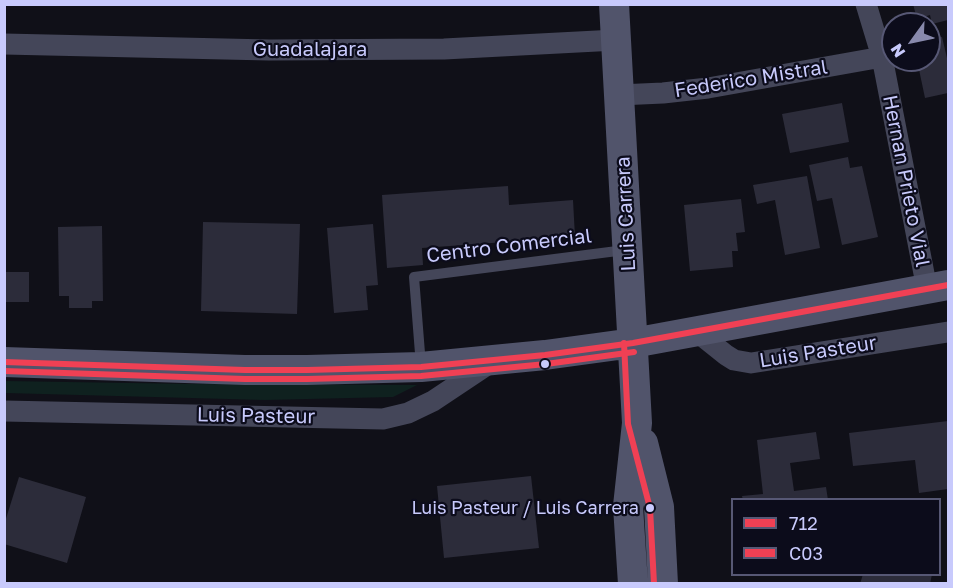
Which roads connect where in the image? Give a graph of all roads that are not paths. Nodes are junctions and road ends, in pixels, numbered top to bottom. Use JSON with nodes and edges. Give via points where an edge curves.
{"nodes":[{"id":1,"x":614,"y":4,"type":"edge"},
{"id":2,"x":866,"y":4,"type":"edge"},
{"id":3,"x":616,"y":40,"type":"junction"},
{"id":4,"x":4,"y":44,"type":"edge"},
{"id":5,"x":881,"y":54,"type":"edge"},
{"id":6,"x":881,"y":57,"type":"edge"},
{"id":7,"x":886,"y":72,"type":"edge"},
{"id":8,"x":618,"y":95,"type":"junction"},
{"id":9,"x":628,"y":250,"type":"junction"},
{"id":10,"x":938,"y":287,"type":"edge"},
{"id":11,"x":696,"y":331,"type":"junction"},
{"id":12,"x":948,"y":332,"type":"edge"},
{"id":13,"x":633,"y":343,"type":"junction"},
{"id":14,"x":493,"y":361,"type":"junction"},
{"id":15,"x":4,"y":362,"type":"edge"},
{"id":16,"x":421,"y":367,"type":"junction"},
{"id":17,"x":4,"y":411,"type":"edge"},
{"id":18,"x":638,"y":423,"type":"junction"},
{"id":19,"x":633,"y":584,"type":"edge"},
{"id":20,"x":663,"y":584,"type":"edge"}],
"edges":[{"from":1,"to":3,"type":"main road","name":"Luis Carrera"},
{"from":2,"to":5,"type":"street","name":"Hernan Prieto Vial"},
{"from":3,"to":4,"type":"street","name":"Guadalajara","via":[[444,49]]},
{"from":3,"to":8,"type":"main road","name":"Luis Carrera"},
{"from":6,"to":8,"type":"street","name":"Federico Mistral","via":[[708,88]]},
{"from":7,"to":10,"type":"street","name":"Hernan Prieto Vial"},
{"from":8,"to":9,"type":"main road","name":"Luis Carrera"},
{"from":9,"to":13,"type":"main road","name":"Luis Carrera"},
{"from":9,"to":16,"type":"lane","name":"Centro Comercial","via":[[414,277]]},
{"from":10,"to":11,"type":"main road"},
{"from":11,"to":12,"type":"street","name":"Luis Pasteur","via":[[734,360],[751,363]]},
{"from":11,"to":13,"type":"main road"},
{"from":13,"to":14,"type":"main road"},
{"from":13,"to":18,"type":"main road","name":"Luis Carrera"},
{"from":14,"to":16,"type":"main road"},
{"from":14,"to":17,"type":"street","name":"Luis Pasteur","via":[[433,401],[383,419]]},
{"from":15,"to":16,"type":"main road","via":[[245,370]]},
{"from":18,"to":19,"type":"main road","name":"Luis Carrera","via":[[628,507]]},
{"from":18,"to":20,"type":"main road","name":"Luis Carrera","via":[[658,507]]}]}
